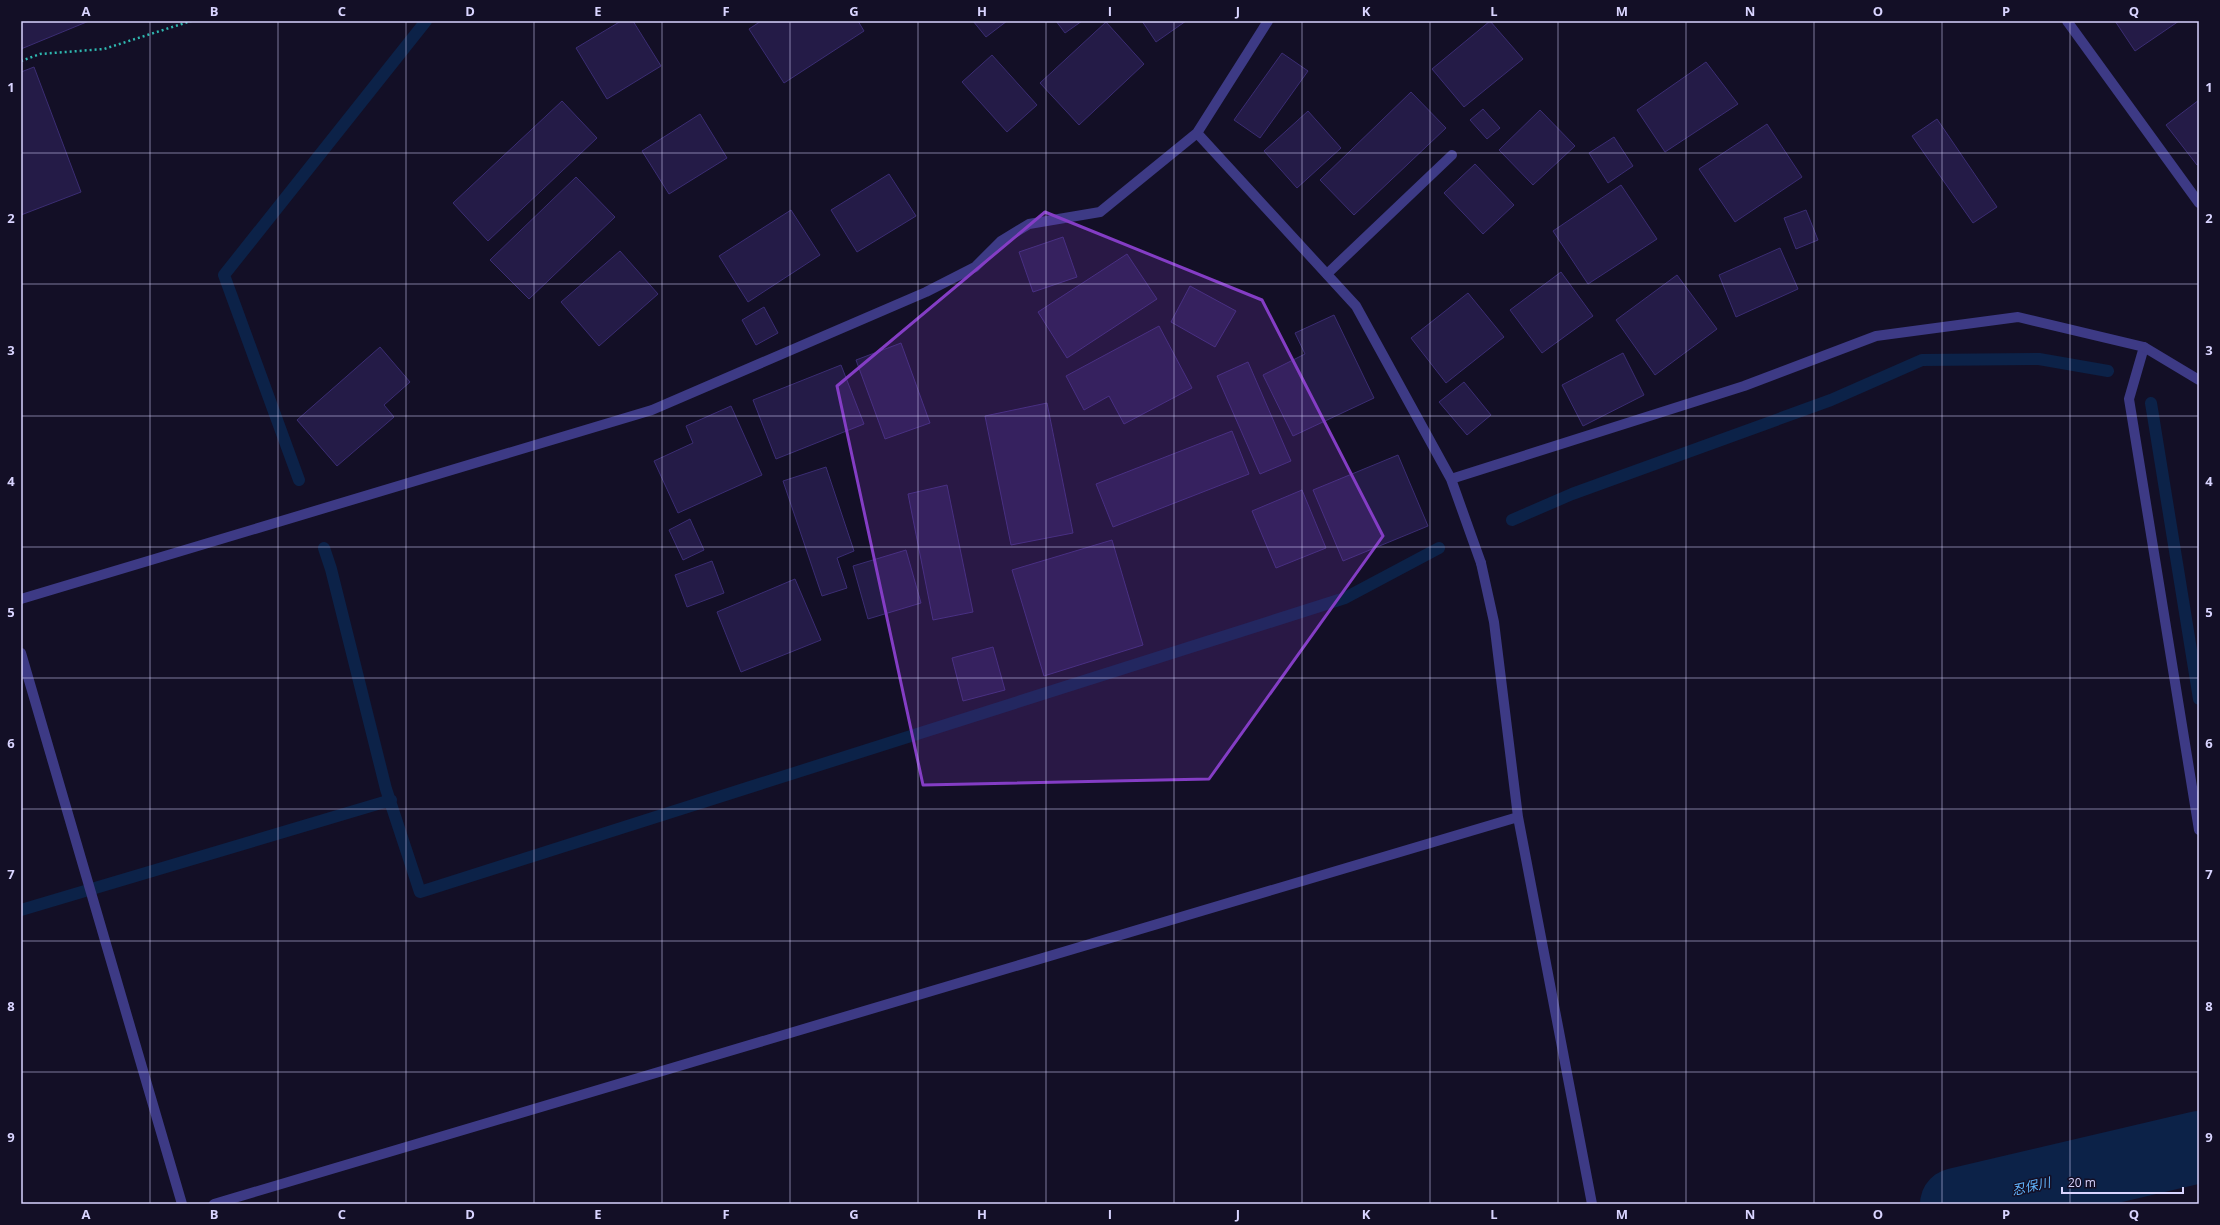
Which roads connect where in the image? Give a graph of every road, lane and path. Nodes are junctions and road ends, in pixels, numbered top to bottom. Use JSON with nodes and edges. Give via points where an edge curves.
{"nodes":[{"id":1,"x":191,"y":21,"type":"edge"},
{"id":2,"x":1268,"y":21,"type":"edge"},
{"id":3,"x":2066,"y":21,"type":"edge"},
{"id":4,"x":21,"y":61,"type":"edge"},
{"id":5,"x":1197,"y":133,"type":"junction"},
{"id":6,"x":1452,"y":155,"type":"dead end"},
{"id":7,"x":2199,"y":203,"type":"edge"},
{"id":8,"x":1327,"y":274,"type":"junction"},
{"id":9,"x":2144,"y":347,"type":"junction"},
{"id":10,"x":2199,"y":380,"type":"edge"},
{"id":11,"x":1451,"y":479,"type":"junction"},
{"id":12,"x":21,"y":599,"type":"edge"},
{"id":13,"x":21,"y":653,"type":"edge"},
{"id":14,"x":1518,"y":817,"type":"junction"},
{"id":15,"x":2199,"y":830,"type":"edge"},
{"id":16,"x":182,"y":1204,"type":"edge"},
{"id":17,"x":214,"y":1204,"type":"edge"},
{"id":18,"x":1592,"y":1204,"type":"edge"}],
"edges":[{"from":1,"to":4,"type":"path","via":[[104,49],[40,54]]},
{"from":2,"to":5,"type":"street"},
{"from":3,"to":7,"type":"street"},
{"from":5,"to":8,"type":"street"},
{"from":5,"to":12,"type":"street","via":[[1100,212],[1029,224],[1001,241],[975,268],[926,292],[652,410]]},
{"from":6,"to":8,"type":"street"},
{"from":8,"to":11,"type":"street","via":[[1356,306]]},
{"from":9,"to":10,"type":"street"},
{"from":9,"to":11,"type":"street","via":[[2018,317],[1876,336],[1744,386]]},
{"from":9,"to":15,"type":"street","via":[[2129,398]]},
{"from":11,"to":14,"type":"street","via":[[1481,564],[1494,622]]},
{"from":13,"to":16,"type":"street"},
{"from":14,"to":17,"type":"street"},
{"from":14,"to":18,"type":"street"}]}
